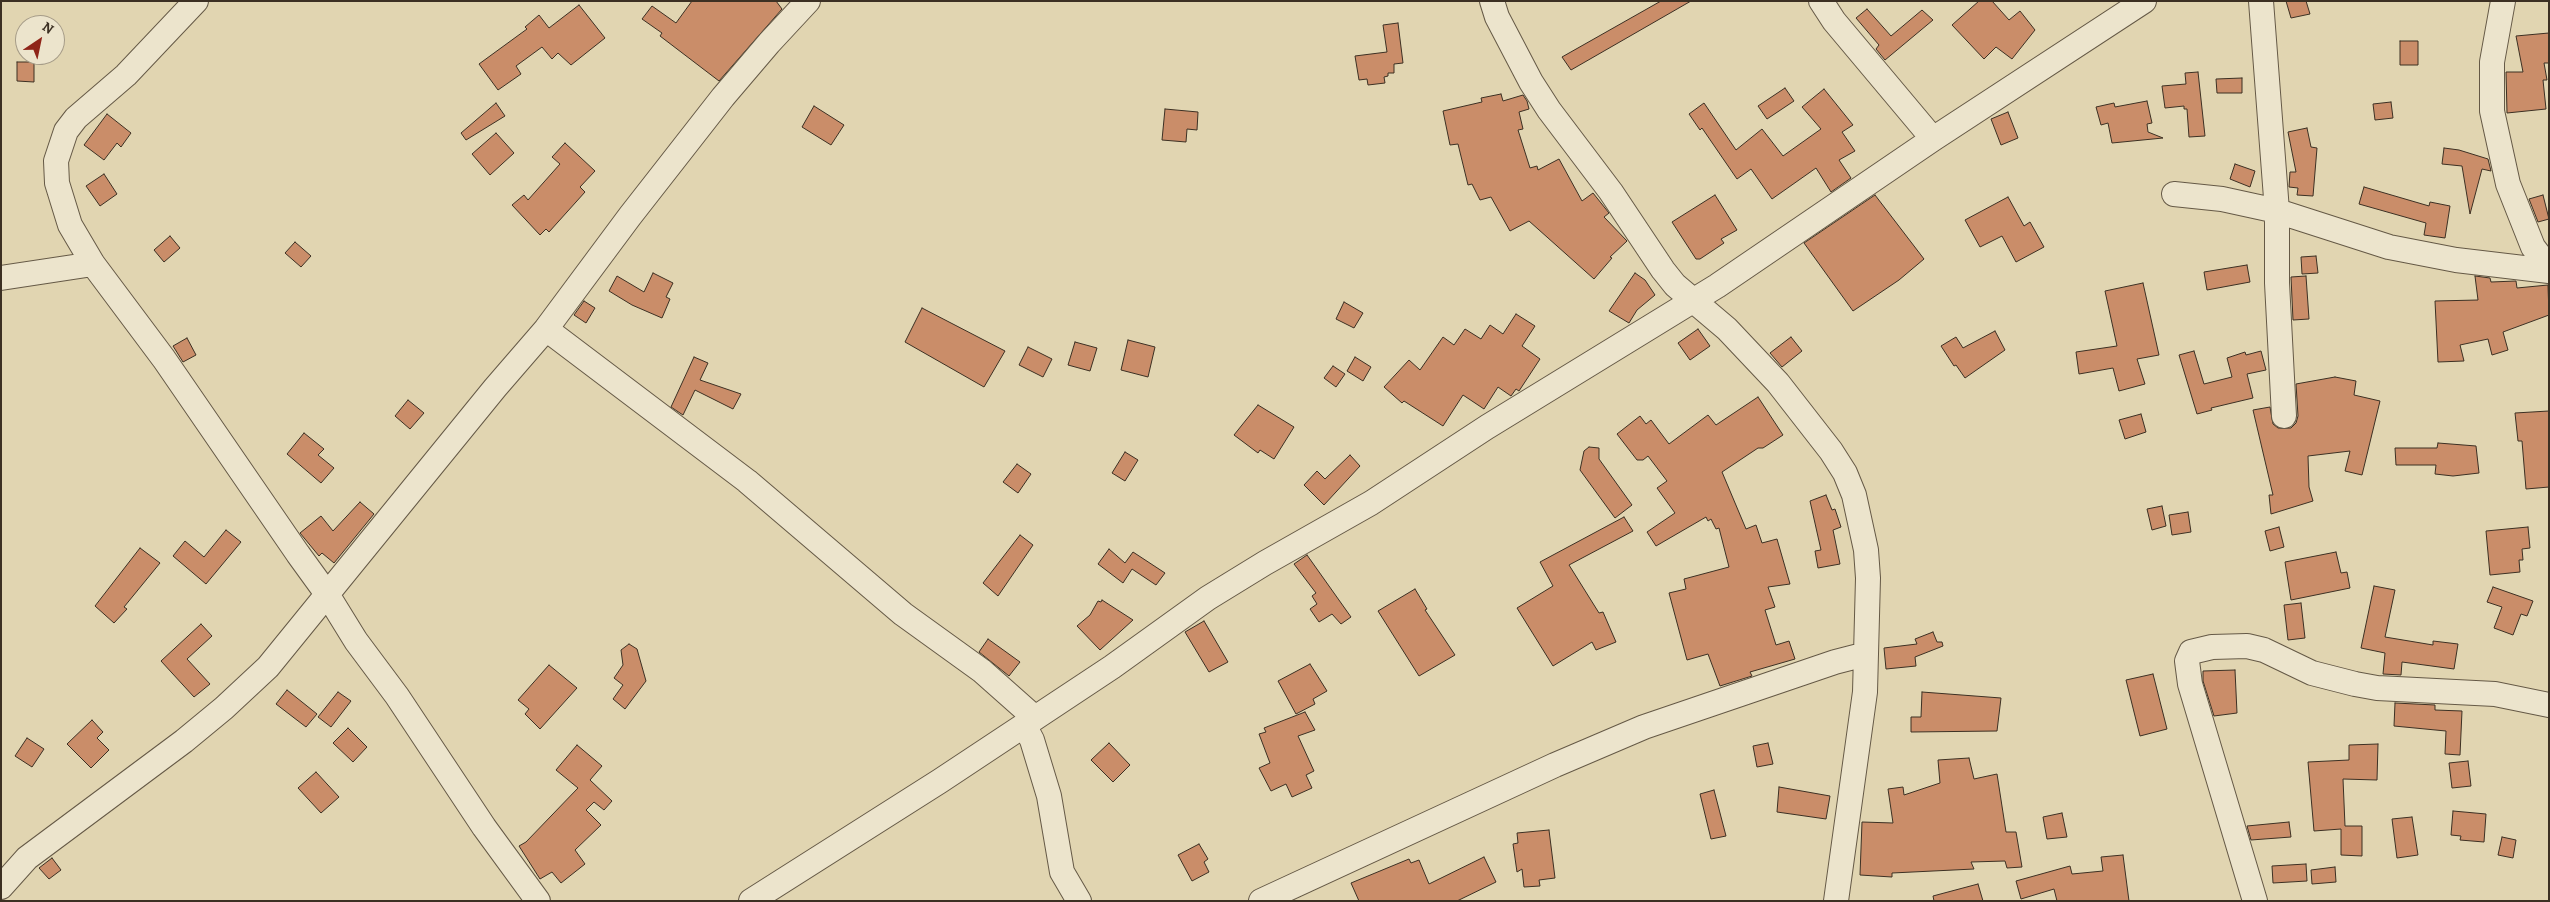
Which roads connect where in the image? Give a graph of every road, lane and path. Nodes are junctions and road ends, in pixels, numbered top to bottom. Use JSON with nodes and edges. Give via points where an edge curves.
{"nodes":[{"id":1,"x":196,"y":1,"type":"edge"},
{"id":2,"x":808,"y":1,"type":"edge"},
{"id":3,"x":1492,"y":1,"type":"edge"},
{"id":4,"x":1821,"y":1,"type":"edge"},
{"id":5,"x":2144,"y":1,"type":"edge"},
{"id":6,"x":2261,"y":1,"type":"edge"},
{"id":7,"x":2503,"y":1,"type":"edge"},
{"id":8,"x":1932,"y":139,"type":"junction"},
{"id":9,"x":2174,"y":194,"type":"dead end"},
{"id":10,"x":2277,"y":211,"type":"junction"},
{"id":11,"x":93,"y":264,"type":"junction"},
{"id":12,"x":2549,"y":270,"type":"edge"},
{"id":13,"x":1,"y":278,"type":"edge"},
{"id":14,"x":1693,"y":301,"type":"junction"},
{"id":15,"x":546,"y":329,"type":"junction"},
{"id":16,"x":2284,"y":416,"type":"dead end"},
{"id":17,"x":327,"y":594,"type":"junction"},
{"id":18,"x":1866,"y":654,"type":"junction"},
{"id":19,"x":2549,"y":705,"type":"edge"},
{"id":20,"x":1030,"y":722,"type":"junction"},
{"id":21,"x":1,"y":887,"type":"edge"},
{"id":22,"x":538,"y":901,"type":"edge"},
{"id":23,"x":751,"y":901,"type":"edge"},
{"id":24,"x":1079,"y":901,"type":"edge"},
{"id":25,"x":1261,"y":901,"type":"edge"},
{"id":26,"x":1836,"y":901,"type":"edge"},
{"id":27,"x":2255,"y":901,"type":"edge"}],
"edges":[{"from":1,"to":11,"type":"street","via":[[126,75],[76,118],[66,131],[56,161],[57,183],[70,225]]},
{"from":2,"to":15,"type":"street","via":[[723,97]]},
{"from":3,"to":14,"type":"street","via":[[1515,54],[1549,110],[1611,192],[1669,278]]},
{"from":4,"to":8,"type":"street"},
{"from":5,"to":8,"type":"street"},
{"from":6,"to":10,"type":"street"},
{"from":7,"to":12,"type":"street","via":[[2492,62],[2492,110],[2508,184],[2533,246]]},
{"from":8,"to":14,"type":"street"},
{"from":9,"to":10,"type":"street","via":[[2222,199]]},
{"from":10,"to":12,"type":"street","via":[[2389,247],[2456,260]]},
{"from":10,"to":16,"type":"street"},
{"from":11,"to":13,"type":"street"},
{"from":11,"to":17,"type":"street","via":[[164,359]]},
{"from":14,"to":18,"type":"street","via":[[1727,329],[1778,382],[1812,424],[1844,473],[1854,495],[1866,550]]},
{"from":14,"to":20,"type":"street","via":[[1487,427],[1371,503],[1208,598]]},
{"from":15,"to":17,"type":"street"},
{"from":15,"to":20,"type":"street","via":[[747,481],[903,614],[982,671]]},
{"from":17,"to":21,"type":"street","via":[[268,668],[224,708],[27,858]]},
{"from":17,"to":22,"type":"street","via":[[356,641]]},
{"from":18,"to":25,"type":"street","via":[[1644,727]]},
{"from":18,"to":26,"type":"street","via":[[1861,734]]},
{"from":19,"to":27,"type":"street","via":[[2495,694],[2355,684],[2312,673],[2264,650],[2247,646],[2212,647],[2191,652],[2187,661],[2190,684]]},
{"from":20,"to":23,"type":"street"},
{"from":20,"to":24,"type":"street","via":[[1032,740],[1049,796],[1062,872]]}]}
